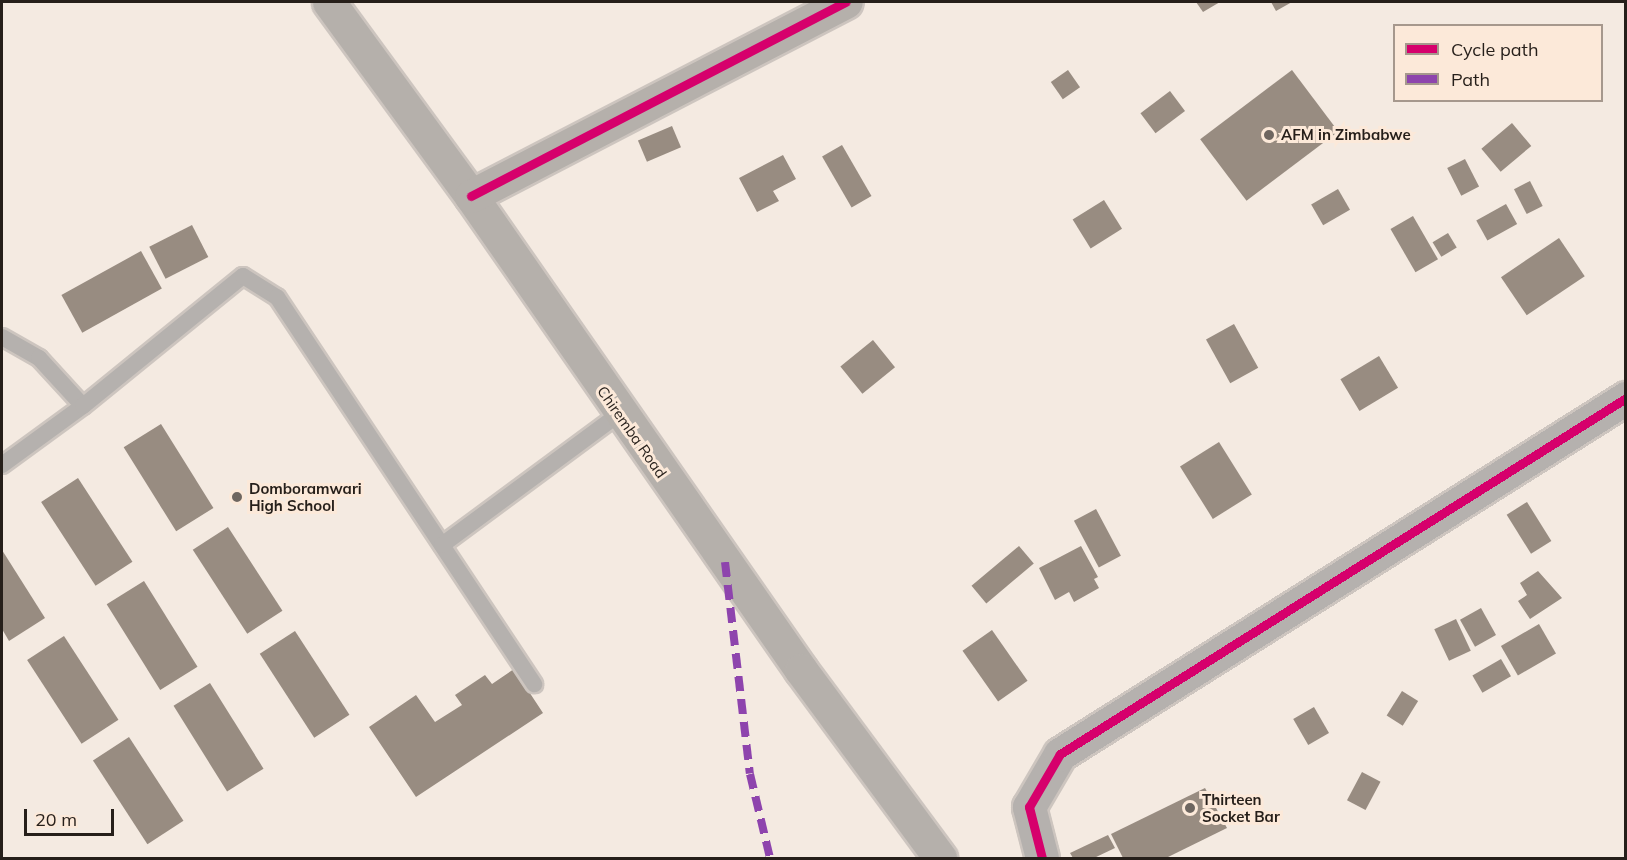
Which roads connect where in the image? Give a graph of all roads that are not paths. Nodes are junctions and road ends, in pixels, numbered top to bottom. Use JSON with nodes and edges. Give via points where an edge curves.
{"nodes":[{"id":1,"x":329,"y":2,"type":"edge"},
{"id":2,"x":846,"y":2,"type":"edge"},
{"id":3,"x":471,"y":196,"type":"junction"},
{"id":4,"x":2,"y":337,"type":"edge"},
{"id":5,"x":1626,"y":398,"type":"edge"},
{"id":6,"x":83,"y":406,"type":"junction"},
{"id":7,"x":619,"y":414,"type":"junction"},
{"id":8,"x":2,"y":465,"type":"edge"},
{"id":9,"x":442,"y":545,"type":"junction"},
{"id":10,"x":534,"y":684,"type":"dead end"},
{"id":11,"x":940,"y":858,"type":"edge"},
{"id":12,"x":1042,"y":858,"type":"edge"}],
"edges":[{"from":1,"to":3,"type":"main road","name":"Chiremba Road"},
{"from":2,"to":3,"type":"main road"},
{"from":3,"to":7,"type":"main road","name":"Chiremba Road"},
{"from":4,"to":6,"type":"lane","via":[[39,358]]},
{"from":5,"to":12,"type":"street","via":[[1060,754],[1029,807]]},
{"from":6,"to":8,"type":"lane"},
{"from":6,"to":9,"type":"lane","via":[[243,276],[277,297]]},
{"from":7,"to":9,"type":"lane"},
{"from":7,"to":11,"type":"main road","name":"Chiremba Road"},
{"from":9,"to":10,"type":"lane"}]}
